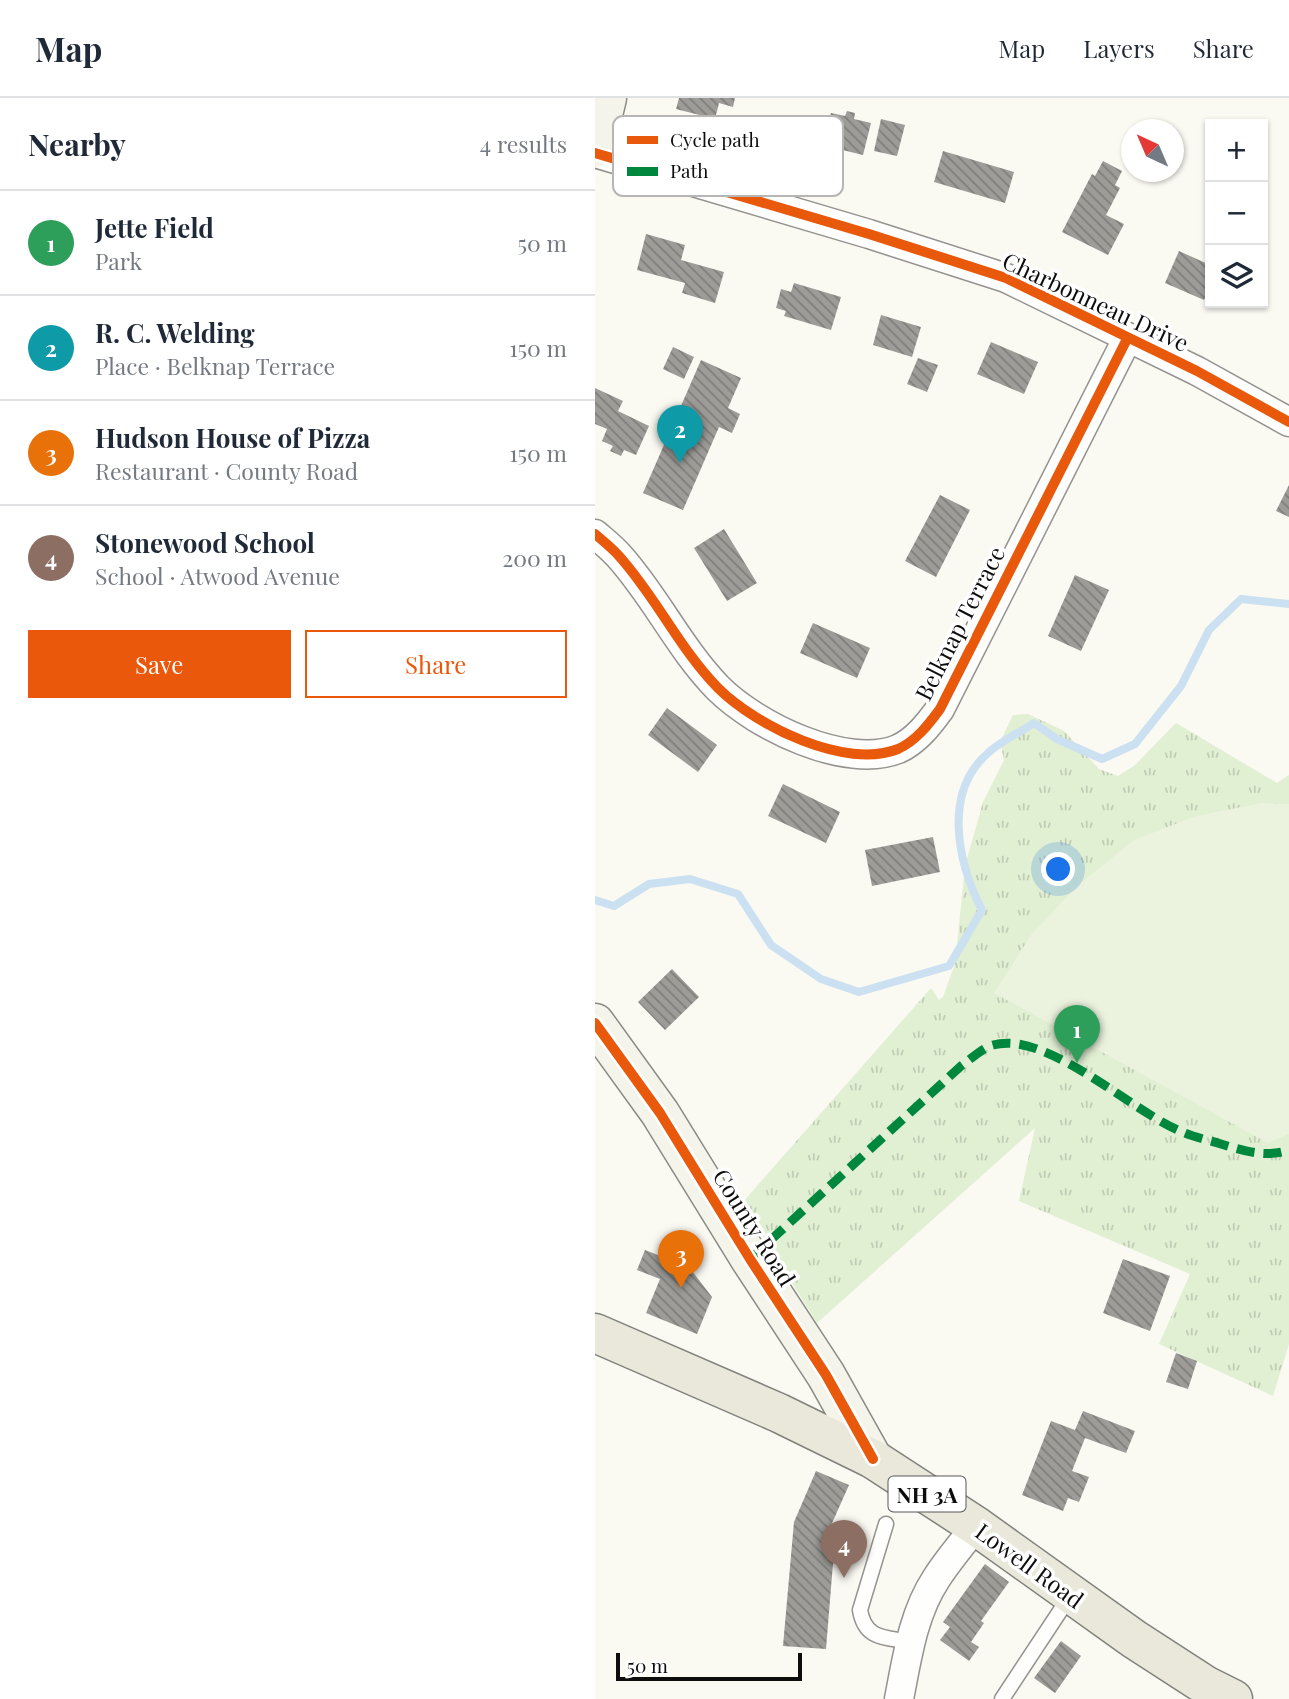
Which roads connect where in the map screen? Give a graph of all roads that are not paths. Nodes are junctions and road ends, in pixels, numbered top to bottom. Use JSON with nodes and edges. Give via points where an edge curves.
{"nodes":[{"id":1,"x":607,"y":98,"type":"edge"},
{"id":2,"x":595,"y":148,"type":"edge"},
{"id":3,"x":595,"y":153,"type":"edge"},
{"id":4,"x":613,"y":158,"type":"edge"},
{"id":5,"x":740,"y":196,"type":"edge"},
{"id":6,"x":1127,"y":339,"type":"junction"},
{"id":7,"x":1289,"y":422,"type":"edge"},
{"id":8,"x":595,"y":534,"type":"edge"},
{"id":9,"x":595,"y":1023,"type":"edge"},
{"id":10,"x":595,"y":1333,"type":"edge"},
{"id":11,"x":873,"y":1458,"type":"junction"},
{"id":12,"x":886,"y":1524,"type":"dead end"},
{"id":13,"x":976,"y":1525,"type":"junction"},
{"id":14,"x":1071,"y":1594,"type":"junction"},
{"id":15,"x":910,"y":1642,"type":"junction"},
{"id":16,"x":899,"y":1699,"type":"edge"},
{"id":17,"x":1002,"y":1699,"type":"edge"},
{"id":18,"x":1233,"y":1699,"type":"edge"}],
"edges":[{"from":1,"to":2,"type":"street"},
{"from":3,"to":4,"type":"street","name":"Charbonneau Drive"},
{"from":5,"to":6,"type":"street","name":"Charbonneau Drive","via":[[1006,278]]},
{"from":6,"to":7,"type":"street","name":"Charbonneau Drive"},
{"from":6,"to":8,"type":"street","name":"Belknap Terrace","via":[[940,709],[922,732],[900,748],[873,755],[845,753],[791,735],[742,707],[719,689],[618,555]]},
{"from":9,"to":11,"type":"street","name":"County Road","via":[[660,1113]]},
{"from":10,"to":11,"type":"main road","name":"Lowell Road","number":"NH 3A"},
{"from":11,"to":13,"type":"main road","name":"Lowell Road","number":"NH 3A"},
{"from":12,"to":15,"type":"lane","via":[[860,1610],[862,1623],[872,1634]]},
{"from":13,"to":14,"type":"main road","name":"Lowell Road","number":"NH 3A"},
{"from":13,"to":15,"type":"street","via":[[935,1580]]},
{"from":14,"to":17,"type":"lane"},
{"from":14,"to":18,"type":"main road","name":"Lowell Road","number":"NH 3A"},
{"from":15,"to":16,"type":"street"}]}
